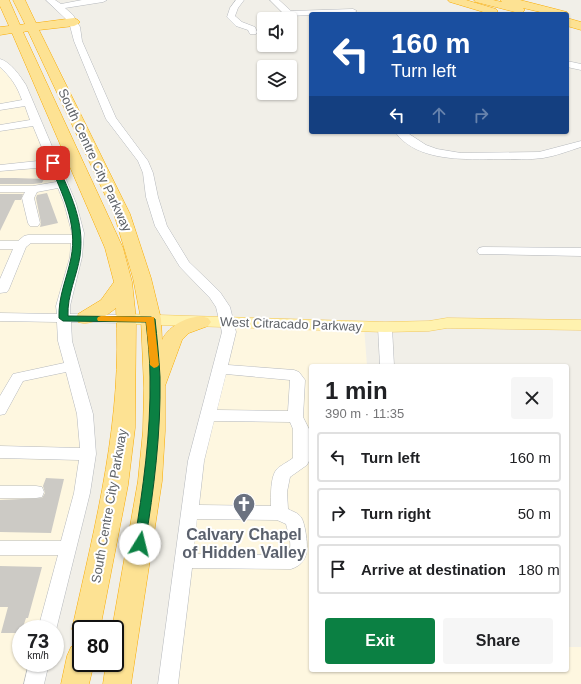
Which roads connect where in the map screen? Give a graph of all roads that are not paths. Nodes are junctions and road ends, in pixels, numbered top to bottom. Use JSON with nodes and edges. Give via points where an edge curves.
{"nodes":[{"id":1,"x":3,"y":0,"type":"edge"},
{"id":2,"x":19,"y":0,"type":"edge"},
{"id":3,"x":103,"y":0,"type":"edge"},
{"id":4,"x":240,"y":0,"type":"edge"},
{"id":5,"x":274,"y":0,"type":"edge"},
{"id":6,"x":454,"y":0,"type":"edge"},
{"id":7,"x":480,"y":0,"type":"edge"},
{"id":8,"x":506,"y":0,"type":"edge"},
{"id":9,"x":526,"y":0,"type":"edge"},
{"id":10,"x":55,"y":4,"type":"edge"},
{"id":11,"x":353,"y":11,"type":"dead end"},
{"id":12,"x":332,"y":12,"type":"edge"},
{"id":13,"x":497,"y":12,"type":"edge"},
{"id":14,"x":527,"y":12,"type":"edge"},
{"id":15,"x":558,"y":12,"type":"edge"},
{"id":16,"x":562,"y":12,"type":"edge"},
{"id":17,"x":309,"y":13,"type":"edge"},
{"id":18,"x":74,"y":22,"type":"junction"},
{"id":19,"x":569,"y":23,"type":"edge"},
{"id":20,"x":31,"y":24,"type":"junction"},
{"id":21,"x":581,"y":26,"type":"edge"},
{"id":22,"x":17,"y":30,"type":"junction"},
{"id":23,"x":0,"y":31,"type":"edge"},
{"id":24,"x":569,"y":31,"type":"edge"},
{"id":25,"x":253,"y":32,"type":"dead end"},
{"id":26,"x":581,"y":34,"type":"edge"},
{"id":27,"x":0,"y":35,"type":"edge"},
{"id":28,"x":23,"y":45,"type":"junction"},
{"id":29,"x":0,"y":62,"type":"edge"},
{"id":30,"x":569,"y":64,"type":"edge"},
{"id":31,"x":581,"y":66,"type":"edge"},
{"id":32,"x":0,"y":98,"type":"edge"},
{"id":33,"x":27,"y":99,"type":"junction"},
{"id":34,"x":3,"y":111,"type":"edge"},
{"id":35,"x":36,"y":122,"type":"junction"},
{"id":36,"x":5,"y":127,"type":"edge"},
{"id":37,"x":402,"y":134,"type":"edge"},
{"id":38,"x":581,"y":144,"type":"edge"},
{"id":39,"x":53,"y":163,"type":"junction"},
{"id":40,"x":0,"y":168,"type":"edge"},
{"id":41,"x":62,"y":184,"type":"junction"},
{"id":42,"x":0,"y":189,"type":"edge"},
{"id":43,"x":33,"y":189,"type":"junction"},
{"id":44,"x":34,"y":224,"type":"dead end"},
{"id":45,"x":78,"y":239,"type":"junction"},
{"id":46,"x":0,"y":245,"type":"edge"},
{"id":47,"x":21,"y":245,"type":"junction"},
{"id":48,"x":483,"y":251,"type":"dead end"},
{"id":49,"x":581,"y":252,"type":"edge"},
{"id":50,"x":123,"y":282,"type":"junction"},
{"id":51,"x":0,"y":289,"type":"edge"},
{"id":52,"x":0,"y":318,"type":"edge"},
{"id":53,"x":63,"y":318,"type":"junction"},
{"id":54,"x":85,"y":318,"type":"junction"},
{"id":55,"x":126,"y":319,"type":"junction"},
{"id":56,"x":151,"y":319,"type":"junction"},
{"id":57,"x":201,"y":322,"type":"junction"},
{"id":58,"x":228,"y":323,"type":"junction"},
{"id":59,"x":581,"y":325,"type":"edge"},
{"id":60,"x":384,"y":327,"type":"junction"},
{"id":61,"x":387,"y":364,"type":"edge"},
{"id":62,"x":72,"y":366,"type":"junction"},
{"id":63,"x":220,"y":368,"type":"junction"},
{"id":64,"x":155,"y":388,"type":"junction"},
{"id":65,"x":0,"y":410,"type":"edge"},
{"id":66,"x":208,"y":415,"type":"junction"},
{"id":67,"x":295,"y":417,"type":"junction"},
{"id":68,"x":0,"y":452,"type":"edge"},
{"id":69,"x":88,"y":454,"type":"junction"},
{"id":70,"x":0,"y":492,"type":"edge"},
{"id":71,"x":36,"y":492,"type":"dead end"},
{"id":72,"x":190,"y":512,"type":"junction"},
{"id":73,"x":279,"y":513,"type":"junction"},
{"id":74,"x":0,"y":548,"type":"edge"},
{"id":75,"x":68,"y":548,"type":"junction"},
{"id":76,"x":184,"y":561,"type":"junction"},
{"id":77,"x":50,"y":620,"type":"edge"},
{"id":78,"x":88,"y":620,"type":"edge"},
{"id":79,"x":37,"y":672,"type":"edge"},
{"id":80,"x":78,"y":672,"type":"edge"},
{"id":81,"x":34,"y":684,"type":"edge"},
{"id":82,"x":75,"y":684,"type":"edge"},
{"id":83,"x":117,"y":684,"type":"edge"},
{"id":84,"x":168,"y":684,"type":"edge"}],
"edges":[{"from":1,"to":22,"type":"highway","name":"South Centre City Parkway"},
{"from":2,"to":20,"type":"highway","name":"South Centre City Parkway"},
{"from":3,"to":10,"type":"street"},
{"from":4,"to":25,"type":"street","via":[[231,17]]},
{"from":5,"to":17,"type":"street","via":[[289,14]]},
{"from":6,"to":13,"type":"highway"},
{"from":7,"to":14,"type":"highway"},
{"from":8,"to":15,"type":"highway"},
{"from":9,"to":16,"type":"highway"},
{"from":10,"to":18,"type":"street"},
{"from":11,"to":12,"type":"street"},
{"from":18,"to":20,"type":"highway"},
{"from":18,"to":58,"type":"street","via":[[78,41],[110,117],[143,161],[161,226],[184,264],[215,295]]},
{"from":19,"to":21,"type":"highway"},
{"from":20,"to":22,"type":"highway"},
{"from":20,"to":56,"type":"highway","name":"South Centre City Parkway","via":[[122,214],[142,278]]},
{"from":22,"to":23,"type":"highway"},
{"from":22,"to":28,"type":"highway","name":"South Centre City Parkway"},
{"from":24,"to":26,"type":"highway"},
{"from":27,"to":28,"type":"highway","via":[[13,38]]},
{"from":28,"to":50,"type":"highway","name":"South Centre City Parkway","via":[[102,218],[114,248]]},
{"from":29,"to":33,"type":"street","via":[[13,74]]},
{"from":30,"to":31,"type":"street"},
{"from":32,"to":33,"type":"street"},
{"from":33,"to":34,"type":"street"},
{"from":33,"to":35,"type":"street"},
{"from":34,"to":36,"type":"street"},
{"from":35,"to":36,"type":"street"},
{"from":35,"to":39,"type":"street"},
{"from":37,"to":38,"type":"street","via":[[415,145],[455,156],[534,155]]},
{"from":39,"to":40,"type":"street"},
{"from":39,"to":41,"type":"street"},
{"from":41,"to":43,"type":"street"},
{"from":41,"to":45,"type":"street","via":[[74,218]]},
{"from":42,"to":43,"type":"street"},
{"from":43,"to":44,"type":"street","via":[[28,198]]},
{"from":45,"to":47,"type":"street","via":[[28,239]]},
{"from":45,"to":53,"type":"street","via":[[76,257],[63,304]]},
{"from":46,"to":47,"type":"street"},
{"from":47,"to":51,"type":"street"},
{"from":48,"to":49,"type":"street"},
{"from":50,"to":54,"type":"highway","via":[[113,301]]},
{"from":50,"to":55,"type":"highway","name":"South Centre City Parkway"},
{"from":52,"to":53,"type":"street","name":"West Citracado Parkway"},
{"from":53,"to":54,"type":"street","name":"West Citracado Parkway"},
{"from":53,"to":62,"type":"street","via":[[65,341]]},
{"from":54,"to":55,"type":"street","name":"West Citracado Parkway"},
{"from":55,"to":56,"type":"main road","name":"West Citracado Parkway"},
{"from":55,"to":78,"type":"highway","name":"South Centre City Parkway","via":[[124,428],[116,485]]},
{"from":56,"to":57,"type":"main road","name":"West Citracado Parkway"},
{"from":56,"to":64,"type":"highway","name":"South Centre City Parkway"},
{"from":57,"to":58,"type":"main road","name":"West Citracado Parkway"},
{"from":57,"to":64,"type":"highway","via":[[182,329],[174,338]]},
{"from":58,"to":60,"type":"main road","name":"West Citracado Parkway"},
{"from":58,"to":63,"type":"street","via":[[229,332]]},
{"from":59,"to":60,"type":"main road","name":"West Citracado Parkway","via":[[447,323]]},
{"from":60,"to":61,"type":"street"},
{"from":62,"to":65,"type":"street","via":[[18,377]]},
{"from":62,"to":69,"type":"street","via":[[85,414]]},
{"from":63,"to":66,"type":"street"},
{"from":63,"to":67,"type":"street","via":[[294,374],[298,380]]},
{"from":64,"to":83,"type":"highway","name":"South Centre City Parkway","via":[[150,481]]},
{"from":66,"to":67,"type":"street"},
{"from":66,"to":72,"type":"street","via":[[196,461]]},
{"from":67,"to":73,"type":"street","via":[[301,428],[301,461],[282,474]]},
{"from":68,"to":69,"type":"street"},
{"from":69,"to":75,"type":"street","via":[[82,494]]},
{"from":70,"to":71,"type":"street"},
{"from":72,"to":73,"type":"street"},
{"from":72,"to":76,"type":"street"},
{"from":73,"to":76,"type":"street","via":[[294,520],[299,544],[298,555],[291,562]]},
{"from":74,"to":75,"type":"street"},
{"from":75,"to":77,"type":"street"},
{"from":76,"to":84,"type":"street"},
{"from":79,"to":81,"type":"street"},
{"from":80,"to":82,"type":"highway"}]}
